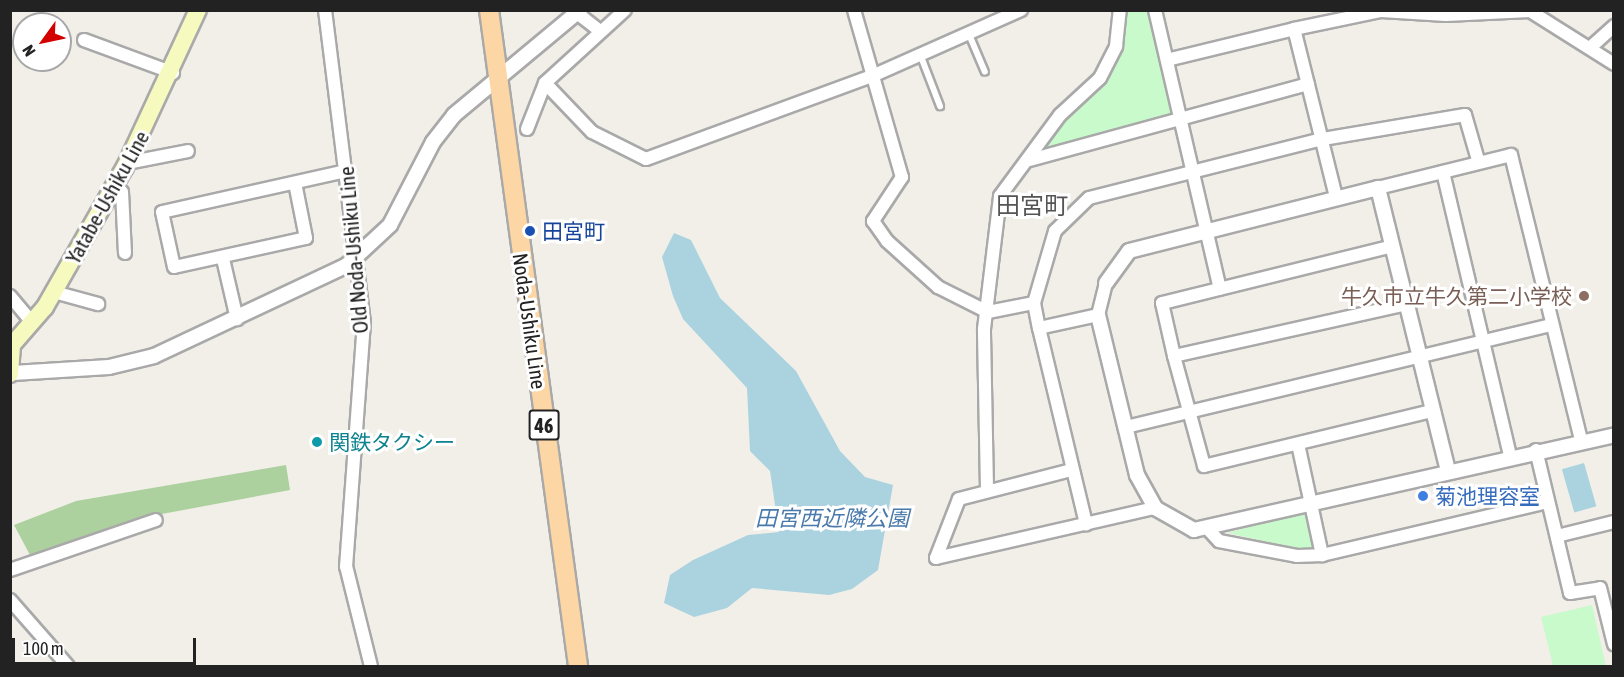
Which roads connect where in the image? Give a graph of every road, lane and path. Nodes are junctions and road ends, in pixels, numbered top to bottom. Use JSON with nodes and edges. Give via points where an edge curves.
{"nodes":[{"id":1,"x":198,"y":10,"type":"edge"},
{"id":2,"x":325,"y":10,"type":"edge"},
{"id":3,"x":489,"y":10,"type":"edge"},
{"id":4,"x":625,"y":10,"type":"edge"},
{"id":5,"x":854,"y":10,"type":"edge"},
{"id":6,"x":1021,"y":10,"type":"edge"},
{"id":7,"x":1120,"y":10,"type":"edge"},
{"id":8,"x":1155,"y":10,"type":"edge"},
{"id":9,"x":1381,"y":11,"type":"edge"},
{"id":10,"x":1530,"y":11,"type":"edge"},
{"id":11,"x":578,"y":12,"type":"edge"},
{"id":12,"x":1445,"y":13,"type":"edge"},
{"id":13,"x":1614,"y":27,"type":"edge"},
{"id":14,"x":1294,"y":29,"type":"junction"},
{"id":15,"x":600,"y":31,"type":"junction"},
{"id":16,"x":968,"y":31,"type":"junction"},
{"id":17,"x":84,"y":40,"type":"dead end"},
{"id":18,"x":1592,"y":46,"type":"junction"},
{"id":19,"x":920,"y":53,"type":"junction"},
{"id":20,"x":1167,"y":60,"type":"junction"},
{"id":21,"x":1614,"y":64,"type":"edge"},
{"id":22,"x":985,"y":72,"type":"dead end"},
{"id":23,"x":173,"y":73,"type":"junction"},
{"id":24,"x":872,"y":76,"type":"junction"},
{"id":25,"x":498,"y":78,"type":"junction"},
{"id":26,"x":544,"y":83,"type":"junction"},
{"id":27,"x":1308,"y":84,"type":"junction"},
{"id":28,"x":940,"y":106,"type":"dead end"},
{"id":29,"x":1181,"y":117,"type":"junction"},
{"id":30,"x":527,"y":129,"type":"dead end"},
{"id":31,"x":1323,"y":139,"type":"junction"},
{"id":32,"x":188,"y":150,"type":"dead end"},
{"id":33,"x":1030,"y":160,"type":"junction"},
{"id":34,"x":1478,"y":160,"type":"junction"},
{"id":35,"x":127,"y":163,"type":"junction"},
{"id":36,"x":346,"y":171,"type":"junction"},
{"id":37,"x":1191,"y":171,"type":"junction"},
{"id":38,"x":1443,"y":172,"type":"junction"},
{"id":39,"x":295,"y":183,"type":"junction"},
{"id":40,"x":114,"y":187,"type":"junction"},
{"id":41,"x":1378,"y":188,"type":"junction"},
{"id":42,"x":1336,"y":197,"type":"junction"},
{"id":43,"x":1204,"y":233,"type":"junction"},
{"id":44,"x":1393,"y":246,"type":"junction"},
{"id":45,"x":125,"y":253,"type":"dead end"},
{"id":46,"x":358,"y":257,"type":"junction"},
{"id":47,"x":223,"y":259,"type":"junction"},
{"id":48,"x":1106,"y":283,"type":"joint"},
{"id":49,"x":1220,"y":289,"type":"junction"},
{"id":50,"x":54,"y":292,"type":"junction"},
{"id":51,"x":10,"y":296,"type":"edge"},
{"id":52,"x":1034,"y":303,"type":"junction"},
{"id":53,"x":98,"y":304,"type":"dead end"},
{"id":54,"x":1406,"y":304,"type":"junction"},
{"id":55,"x":988,"y":312,"type":"junction"},
{"id":56,"x":1098,"y":315,"type":"junction"},
{"id":57,"x":237,"y":319,"type":"junction"},
{"id":58,"x":32,"y":322,"type":"junction"},
{"id":59,"x":1551,"y":325,"type":"junction"},
{"id":60,"x":1040,"y":328,"type":"junction"},
{"id":61,"x":1485,"y":344,"type":"junction"},
{"id":62,"x":1174,"y":356,"type":"junction"},
{"id":63,"x":1418,"y":358,"type":"junction"},
{"id":64,"x":12,"y":374,"type":"edge"},
{"id":65,"x":1432,"y":411,"type":"junction"},
{"id":66,"x":1188,"y":412,"type":"junction"},
{"id":67,"x":1126,"y":427,"type":"junction"},
{"id":68,"x":1614,"y":435,"type":"edge"},
{"id":69,"x":1581,"y":440,"type":"junction"},
{"id":70,"x":1298,"y":444,"type":"junction"},
{"id":71,"x":1536,"y":450,"type":"junction"},
{"id":72,"x":1510,"y":456,"type":"junction"},
{"id":73,"x":1071,"y":470,"type":"junction"},
{"id":74,"x":1448,"y":470,"type":"junction"},
{"id":75,"x":987,"y":489,"type":"junction"},
{"id":76,"x":1310,"y":501,"type":"junction"},
{"id":77,"x":1548,"y":502,"type":"junction"},
{"id":78,"x":1155,"y":508,"type":"junction"},
{"id":79,"x":156,"y":520,"type":"dead end"},
{"id":80,"x":1614,"y":522,"type":"edge"},
{"id":81,"x":1086,"y":524,"type":"junction"},
{"id":82,"x":1206,"y":527,"type":"junction"},
{"id":83,"x":1557,"y":536,"type":"junction"},
{"id":84,"x":1322,"y":555,"type":"junction"},
{"id":85,"x":10,"y":570,"type":"edge"},
{"id":86,"x":1614,"y":585,"type":"edge"},
{"id":87,"x":1600,"y":588,"type":"junction"},
{"id":88,"x":10,"y":600,"type":"edge"},
{"id":89,"x":1614,"y":644,"type":"edge"},
{"id":90,"x":580,"y":660,"type":"edge"},
{"id":91,"x":68,"y":666,"type":"edge"},
{"id":92,"x":371,"y":666,"type":"edge"}],
"edges":[{"from":1,"to":23,"type":"main road","name":"Yatabe-Ushiku Line"},
{"from":2,"to":36,"type":"street","name":"Old Noda-Ushiku Line"},
{"from":3,"to":25,"type":"main road","name":"Noda-Ushiku Line","number":"46"},
{"from":4,"to":15,"type":"street"},
{"from":5,"to":24,"type":"street"},
{"from":6,"to":16,"type":"street"},
{"from":7,"to":33,"type":"street","via":[[1116,46],[1100,78],[1060,115]]},
{"from":8,"to":20,"type":"street"},
{"from":9,"to":12,"type":"street"},
{"from":9,"to":14,"type":"street"},
{"from":10,"to":12,"type":"street"},
{"from":10,"to":18,"type":"street"},
{"from":11,"to":15,"type":"street"},
{"from":11,"to":25,"type":"street"},
{"from":13,"to":18,"type":"street"},
{"from":14,"to":20,"type":"street"},
{"from":14,"to":27,"type":"street"},
{"from":15,"to":26,"type":"street"},
{"from":16,"to":19,"type":"street"},
{"from":16,"to":22,"type":"lane"},
{"from":17,"to":23,"type":"street"},
{"from":18,"to":21,"type":"street"},
{"from":19,"to":24,"type":"street"},
{"from":19,"to":28,"type":"lane"},
{"from":20,"to":29,"type":"street"},
{"from":23,"to":35,"type":"main road","name":"Yatabe-Ushiku Line"},
{"from":24,"to":26,"type":"street","via":[[646,159],[592,132]]},
{"from":24,"to":55,"type":"street","via":[[902,177],[873,221],[938,287]]},
{"from":25,"to":46,"type":"street","via":[[441,130],[397,215]]},
{"from":25,"to":90,"type":"main road","name":"Noda-Ushiku Line","number":"46"},
{"from":26,"to":30,"type":"street"},
{"from":27,"to":29,"type":"street"},
{"from":27,"to":31,"type":"street"},
{"from":29,"to":33,"type":"street"},
{"from":29,"to":37,"type":"street"},
{"from":31,"to":34,"type":"street","via":[[1466,115]]},
{"from":31,"to":37,"type":"street"},
{"from":31,"to":42,"type":"street"},
{"from":32,"to":35,"type":"street"},
{"from":33,"to":55,"type":"street","via":[[1000,196]]},
{"from":34,"to":38,"type":"street"},
{"from":34,"to":59,"type":"street","via":[[1511,154]]},
{"from":35,"to":40,"type":"main road","name":"Yatabe-Ushiku Line"},
{"from":36,"to":39,"type":"street"},
{"from":36,"to":46,"type":"street","name":"Old Noda-Ushiku Line"},
{"from":37,"to":43,"type":"street"},
{"from":37,"to":52,"type":"street","via":[[1089,198],[1054,231]]},
{"from":38,"to":41,"type":"street"},
{"from":38,"to":61,"type":"street"},
{"from":39,"to":47,"type":"street","via":[[306,238]]},
{"from":39,"to":47,"type":"street","via":[[162,212],[174,267]]},
{"from":40,"to":45,"type":"street","via":[[122,192]]},
{"from":40,"to":50,"type":"main road","name":"Yatabe-Ushiku Line"},
{"from":41,"to":42,"type":"street"},
{"from":41,"to":44,"type":"street"},
{"from":42,"to":43,"type":"street"},
{"from":43,"to":48,"type":"street","via":[[1129,251]]},
{"from":43,"to":49,"type":"street"},
{"from":44,"to":49,"type":"street"},
{"from":44,"to":54,"type":"street"},
{"from":46,"to":57,"type":"street"},
{"from":46,"to":92,"type":"street","name":"Old Noda-Ushiku Line","via":[[364,322],[345,546],[356,622]]},
{"from":47,"to":57,"type":"street"},
{"from":48,"to":56,"type":"street"},
{"from":49,"to":62,"type":"street","via":[[1162,303]]},
{"from":50,"to":53,"type":"street"},
{"from":50,"to":58,"type":"main road","name":"Yatabe-Ushiku Line"},
{"from":51,"to":58,"type":"street"},
{"from":52,"to":55,"type":"street"},
{"from":52,"to":60,"type":"street"},
{"from":54,"to":62,"type":"street"},
{"from":54,"to":63,"type":"street"},
{"from":55,"to":75,"type":"street"},
{"from":56,"to":60,"type":"street"},
{"from":56,"to":67,"type":"street"},
{"from":57,"to":64,"type":"street","via":[[133,362]]},
{"from":58,"to":64,"type":"main road","name":"Yatabe-Ushiku Line","via":[[12,345]]},
{"from":59,"to":61,"type":"street"},
{"from":59,"to":69,"type":"street"},
{"from":60,"to":73,"type":"street"},
{"from":61,"to":63,"type":"street"},
{"from":61,"to":72,"type":"street"},
{"from":62,"to":66,"type":"street"},
{"from":63,"to":65,"type":"street"},
{"from":63,"to":66,"type":"street"},
{"from":65,"to":70,"type":"street"},
{"from":65,"to":74,"type":"street"},
{"from":66,"to":67,"type":"street"},
{"from":66,"to":70,"type":"street","via":[[1204,466]]},
{"from":67,"to":78,"type":"street","via":[[1137,475]]},
{"from":68,"to":69,"type":"street"},
{"from":69,"to":71,"type":"street"},
{"from":70,"to":76,"type":"street"},
{"from":71,"to":72,"type":"street"},
{"from":71,"to":77,"type":"street"},
{"from":72,"to":74,"type":"street"},
{"from":73,"to":75,"type":"street"},
{"from":73,"to":81,"type":"street"},
{"from":74,"to":76,"type":"street"},
{"from":75,"to":81,"type":"street","via":[[959,499],[936,558]]},
{"from":76,"to":82,"type":"street"},
{"from":76,"to":84,"type":"street"},
{"from":77,"to":83,"type":"street"},
{"from":77,"to":84,"type":"street"},
{"from":78,"to":81,"type":"street"},
{"from":78,"to":82,"type":"street","via":[[1194,530]]},
{"from":79,"to":85,"type":"street"},
{"from":80,"to":83,"type":"street"},
{"from":82,"to":84,"type":"street","via":[[1219,541],[1297,556]]},
{"from":83,"to":87,"type":"street","via":[[1570,593]]},
{"from":86,"to":87,"type":"street"},
{"from":87,"to":89,"type":"street"},
{"from":88,"to":91,"type":"street"}]}
